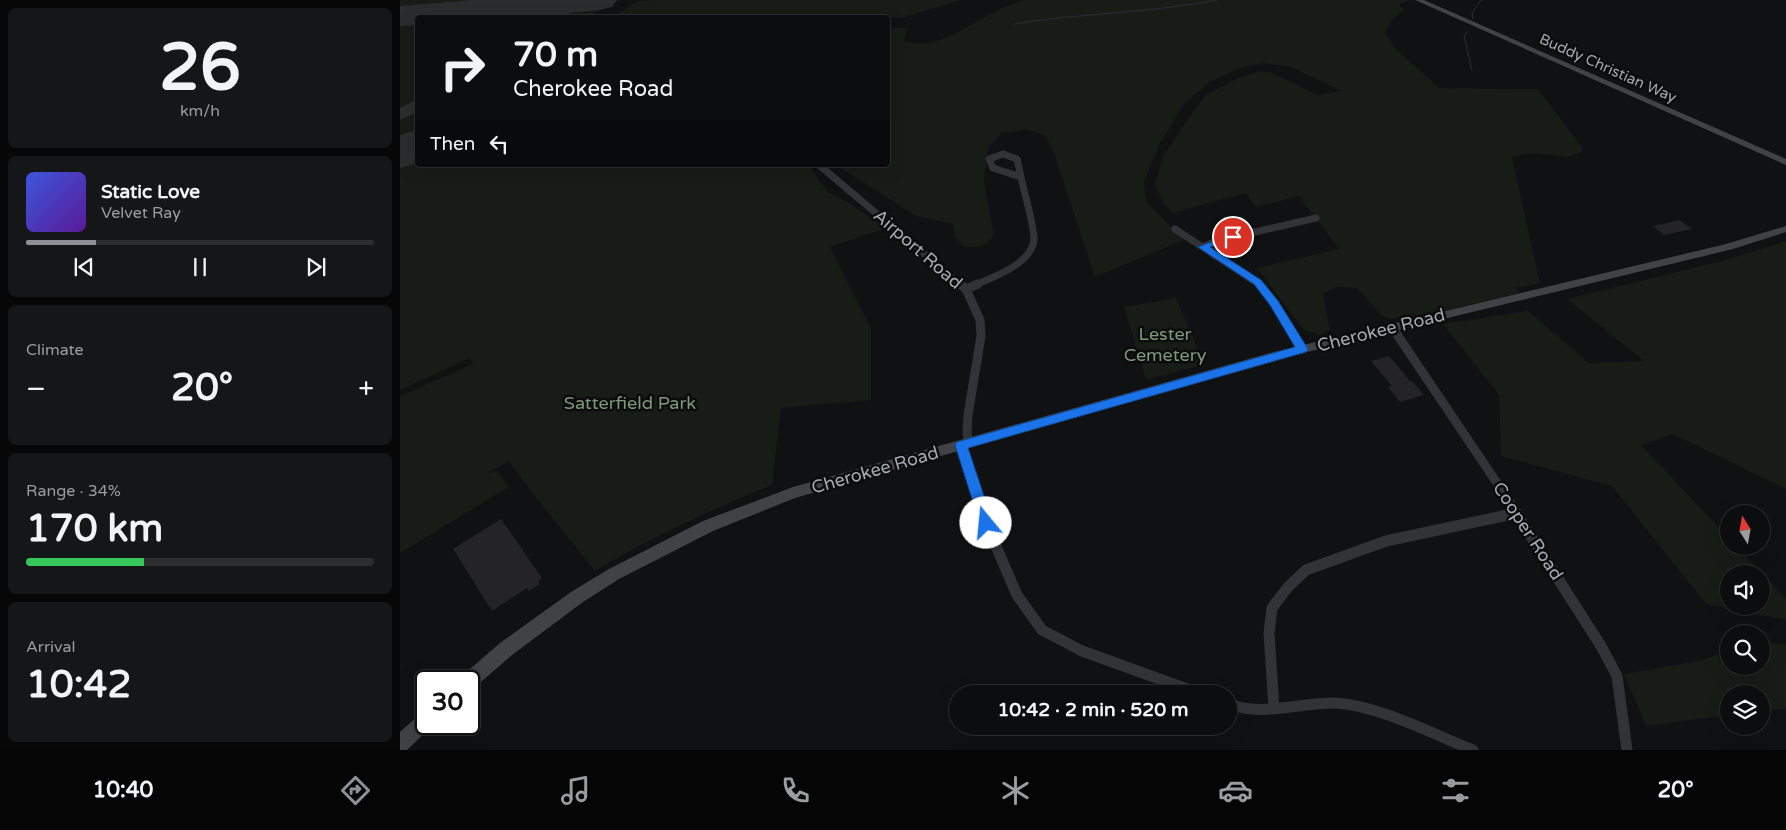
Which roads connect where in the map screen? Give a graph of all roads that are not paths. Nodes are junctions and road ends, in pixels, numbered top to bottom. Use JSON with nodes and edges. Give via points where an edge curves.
{"nodes":[{"id":1,"x":1418,"y":0,"type":"edge"},
{"id":2,"x":1786,"y":162,"type":"edge"},
{"id":3,"x":821,"y":167,"type":"edge"},
{"id":4,"x":1021,"y":177,"type":"junction"},
{"id":5,"x":1316,"y":218,"type":"dead end"},
{"id":6,"x":1175,"y":229,"type":"dead end"},
{"id":7,"x":1786,"y":229,"type":"edge"},
{"id":8,"x":1202,"y":247,"type":"junction"},
{"id":9,"x":966,"y":289,"type":"junction"},
{"id":10,"x":1392,"y":327,"type":"junction"},
{"id":11,"x":1302,"y":349,"type":"junction"},
{"id":12,"x":965,"y":444,"type":"junction"},
{"id":13,"x":1517,"y":513,"type":"junction"},
{"id":14,"x":480,"y":671,"type":"edge"},
{"id":15,"x":1177,"y":685,"type":"edge"},
{"id":16,"x":1237,"y":706,"type":"edge"},
{"id":17,"x":1274,"y":709,"type":"junction"},
{"id":18,"x":415,"y":730,"type":"edge"},
{"id":19,"x":400,"y":744,"type":"edge"},
{"id":20,"x":1473,"y":750,"type":"edge"},
{"id":21,"x":1627,"y":750,"type":"edge"}],
"edges":[{"from":1,"to":2,"type":"main road","name":"Buddy Christian Way"},
{"from":3,"to":9,"type":"street","name":"Airport Road"},
{"from":4,"to":4,"type":"street","via":[[1017,159],[1003,154],[989,159],[992,168]]},
{"from":4,"to":9,"type":"street","via":[[1034,239],[1030,254],[1007,271]]},
{"from":5,"to":8,"type":"street"},
{"from":6,"to":8,"type":"street"},
{"from":7,"to":10,"type":"main road","name":"Cherokee Road","via":[[1729,247]]},
{"from":8,"to":11,"type":"street","via":[[1258,282]]},
{"from":9,"to":12,"type":"street","name":"Airport Road","via":[[980,320],[981,336]]},
{"from":10,"to":11,"type":"main road","name":"Cherokee Road"},
{"from":10,"to":13,"type":"street","name":"Cooper Road"},
{"from":11,"to":12,"type":"main road","name":"Cherokee Road"},
{"from":12,"to":14,"type":"main road","name":"Cherokee Road","via":[[793,493],[708,526],[577,597]]},
{"from":12,"to":15,"type":"street","name":"Airport Road","via":[[986,523],[1017,595],[1042,630],[1082,650]]},
{"from":13,"to":17,"type":"street","via":[[1386,541],[1306,570],[1272,608],[1268,633]]},
{"from":13,"to":21,"type":"street","name":"Cooper Road","via":[[1618,676]]},
{"from":16,"to":17,"type":"street"},
{"from":17,"to":20,"type":"street","via":[[1335,702],[1368,709]]},
{"from":18,"to":19,"type":"main road"}]}
